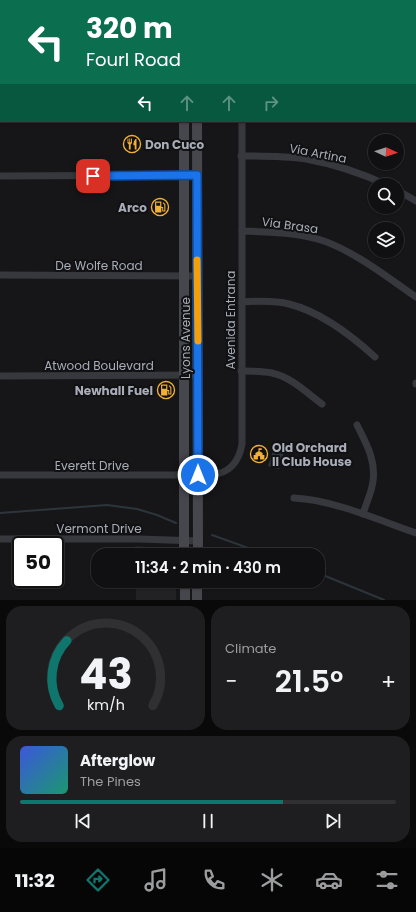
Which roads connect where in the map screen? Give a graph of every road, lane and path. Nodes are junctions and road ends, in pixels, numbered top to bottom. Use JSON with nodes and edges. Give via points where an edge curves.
{"nodes":[{"id":1,"x":184,"y":122,"type":"edge"},
{"id":2,"x":191,"y":122,"type":"edge"},
{"id":3,"x":197,"y":122,"type":"edge"},
{"id":4,"x":242,"y":122,"type":"edge"},
{"id":5,"x":241,"y":156,"type":"junction"},
{"id":6,"x":197,"y":160,"type":"junction"},
{"id":7,"x":184,"y":175,"type":"junction"},
{"id":8,"x":197,"y":175,"type":"junction"},
{"id":9,"x":0,"y":176,"type":"edge"},
{"id":10,"x":371,"y":178,"type":"edge"},
{"id":11,"x":404,"y":194,"type":"edge"},
{"id":12,"x":416,"y":202,"type":"edge"},
{"id":13,"x":242,"y":231,"type":"junction"},
{"id":14,"x":0,"y":276,"type":"edge"},
{"id":15,"x":184,"y":276,"type":"junction"},
{"id":16,"x":197,"y":276,"type":"junction"},
{"id":17,"x":416,"y":297,"type":"edge"},
{"id":18,"x":242,"y":302,"type":"junction"},
{"id":19,"x":375,"y":357,"type":"dead end"},
{"id":20,"x":241,"y":371,"type":"junction"},
{"id":21,"x":185,"y":375,"type":"junction"},
{"id":22,"x":198,"y":375,"type":"junction"},
{"id":23,"x":0,"y":376,"type":"edge"},
{"id":24,"x":322,"y":404,"type":"dead end"},
{"id":25,"x":357,"y":425,"type":"dead end"},
{"id":26,"x":0,"y":475,"type":"edge"},
{"id":27,"x":198,"y":475,"type":"junction"},
{"id":28,"x":185,"y":476,"type":"junction"},
{"id":29,"x":294,"y":498,"type":"dead end"},
{"id":30,"x":363,"y":514,"type":"junction"},
{"id":31,"x":416,"y":533,"type":"edge"},
{"id":32,"x":0,"y":539,"type":"edge"},
{"id":33,"x":184,"y":540,"type":"junction"},
{"id":34,"x":198,"y":541,"type":"junction"},
{"id":35,"x":184,"y":548,"type":"edge"},
{"id":36,"x":198,"y":548,"type":"edge"},
{"id":37,"x":185,"y":588,"type":"edge"},
{"id":38,"x":198,"y":588,"type":"edge"},
{"id":39,"x":185,"y":600,"type":"edge"},
{"id":40,"x":198,"y":600,"type":"edge"}],
"edges":[{"from":1,"to":7,"type":"main road","name":"Lyons Avenue"},
{"from":2,"to":6,"type":"main road","via":[[192,142]]},
{"from":3,"to":6,"type":"main road","name":"Lyons Avenue"},
{"from":4,"to":5,"type":"street","name":"Avenida Entrana"},
{"from":5,"to":10,"type":"street","name":"Via Artina","via":[[305,159],[331,164]]},
{"from":5,"to":13,"type":"street","name":"Avenida Entrana"},
{"from":6,"to":8,"type":"main road","name":"Lyons Avenue"},
{"from":7,"to":8,"type":"street"},
{"from":7,"to":9,"type":"street"},
{"from":7,"to":15,"type":"main road","name":"Lyons Avenue"},
{"from":8,"to":16,"type":"main road","name":"Lyons Avenue"},
{"from":11,"to":12,"type":"street"},
{"from":13,"to":17,"type":"street","name":"Via Brasa","via":[[291,234],[324,241],[351,254]]},
{"from":13,"to":18,"type":"street","name":"Avenida Entrana"},
{"from":14,"to":15,"type":"street","name":"De Wolfe Road"},
{"from":15,"to":16,"type":"street","name":"De Wolfe Road"},
{"from":15,"to":21,"type":"main road","name":"Lyons Avenue"},
{"from":16,"to":22,"type":"main road","name":"Lyons Avenue"},
{"from":18,"to":19,"type":"street","via":[[266,301],[305,310],[329,322]]},
{"from":18,"to":20,"type":"street","name":"Avenida Entrana"},
{"from":20,"to":24,"type":"street","via":[[273,373],[293,382]]},
{"from":20,"to":27,"type":"street","name":"Avenida Entrana","via":[[242,444],[238,457],[233,466],[221,473]]},
{"from":21,"to":22,"type":"street","name":"Atwood Boulevard"},
{"from":21,"to":23,"type":"street","name":"Atwood Boulevard"},
{"from":21,"to":28,"type":"main road","name":"Lyons Avenue"},
{"from":22,"to":27,"type":"main road","name":"Lyons Avenue"},
{"from":25,"to":30,"type":"street","via":[[371,454],[373,468],[373,482]]},
{"from":26,"to":28,"type":"street","name":"Everett Drive"},
{"from":27,"to":28,"type":"street","name":"Avenida Entrana"},
{"from":27,"to":34,"type":"main road","name":"Lyons Avenue"},
{"from":28,"to":33,"type":"main road","name":"Lyons Avenue"},
{"from":29,"to":30,"type":"street","via":[[312,499]]},
{"from":30,"to":31,"type":"street"},
{"from":32,"to":33,"type":"street","name":"Vermont Drive"},
{"from":33,"to":34,"type":"street","name":"Vermont Drive"},
{"from":33,"to":35,"type":"main road","name":"Lyons Avenue"},
{"from":34,"to":36,"type":"main road","name":"Lyons Avenue"},
{"from":37,"to":39,"type":"main road"},
{"from":38,"to":40,"type":"main road"}]}
